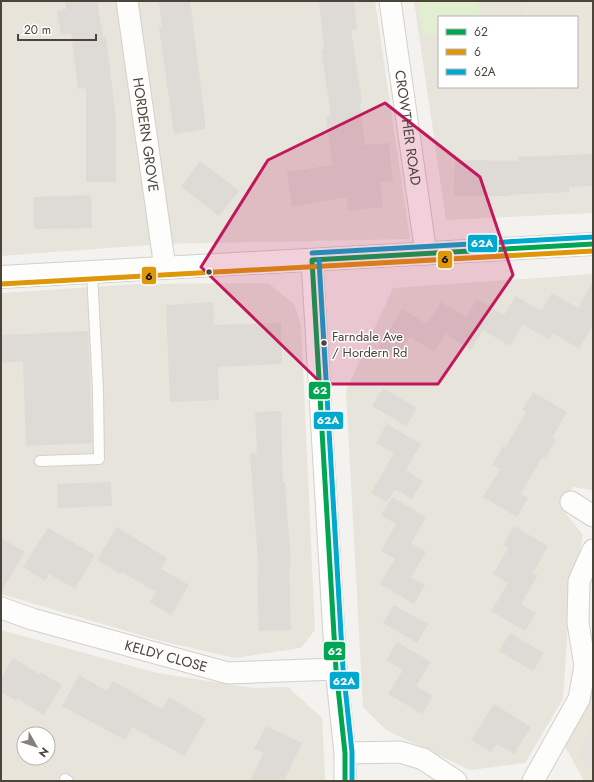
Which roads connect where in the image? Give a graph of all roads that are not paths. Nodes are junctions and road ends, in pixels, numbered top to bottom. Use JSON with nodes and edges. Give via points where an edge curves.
{"nodes":[{"id":1,"x":127,"y":1,"type":"edge"},
{"id":2,"x":390,"y":1,"type":"edge"},
{"id":3,"x":593,"y":244,"type":"edge"},
{"id":4,"x":426,"y":254,"type":"junction"},
{"id":5,"x":312,"y":260,"type":"junction"},
{"id":6,"x":166,"y":268,"type":"junction"},
{"id":7,"x":92,"y":272,"type":"junction"},
{"id":8,"x":1,"y":277,"type":"edge"},
{"id":9,"x":40,"y":461,"type":"dead end"},
{"id":10,"x":571,"y":502,"type":"dead end"},
{"id":11,"x":593,"y":516,"type":"edge"},
{"id":12,"x":593,"y":550,"type":"edge"},
{"id":13,"x":1,"y":608,"type":"edge"},
{"id":14,"x":336,"y":670,"type":"junction"},
{"id":15,"x":345,"y":753,"type":"junction"},
{"id":16,"x":345,"y":781,"type":"edge"},
{"id":17,"x":456,"y":781,"type":"edge"},
{"id":18,"x":533,"y":781,"type":"edge"}],
"edges":[{"from":1,"to":6,"type":"street","name":"HORDERN GROVE"},
{"from":2,"to":4,"type":"street","name":"CROWTHER ROAD"},
{"from":3,"to":4,"type":"street"},
{"from":4,"to":5,"type":"street"},
{"from":5,"to":6,"type":"street"},
{"from":5,"to":14,"type":"street"},
{"from":6,"to":7,"type":"street"},
{"from":7,"to":8,"type":"street"},
{"from":7,"to":9,"type":"lane","via":[[99,459]]},
{"from":10,"to":11,"type":"street"},
{"from":12,"to":18,"type":"street","via":[[579,581],[578,623],[585,666],[579,699]]},
{"from":13,"to":14,"type":"street","name":"KELDY CLOSE","via":[[32,619],[228,672]]},
{"from":14,"to":15,"type":"street"},
{"from":15,"to":16,"type":"street"},
{"from":15,"to":17,"type":"street","via":[[400,752],[423,759]]}]}
